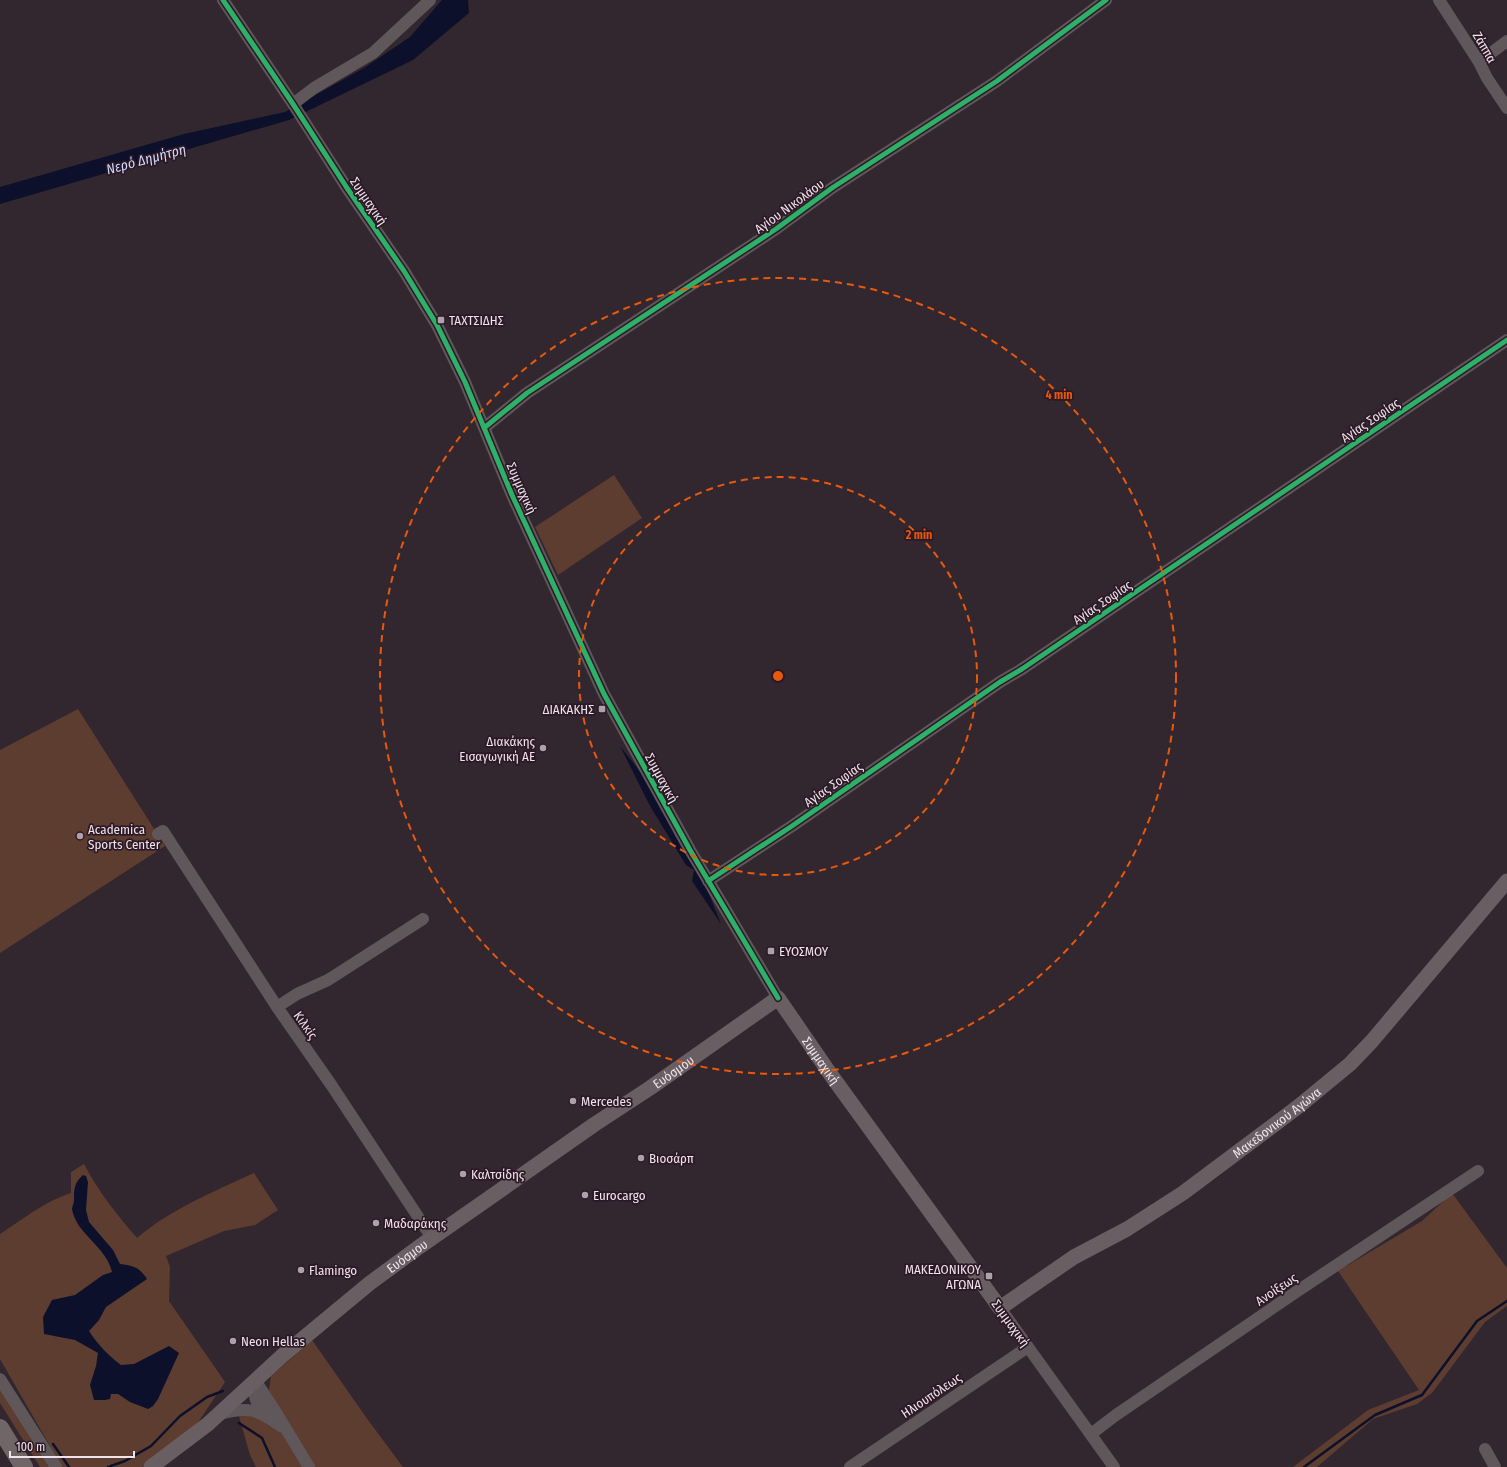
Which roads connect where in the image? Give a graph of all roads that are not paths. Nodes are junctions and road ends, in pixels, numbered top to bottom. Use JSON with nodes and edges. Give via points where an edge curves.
{"nodes":[{"id":1,"x":223,"y":0,"type":"edge"},
{"id":2,"x":430,"y":0,"type":"edge"},
{"id":3,"x":1106,"y":0,"type":"edge"},
{"id":4,"x":1439,"y":0,"type":"edge"},
{"id":5,"x":1507,"y":41,"type":"edge"},
{"id":6,"x":1479,"y":62,"type":"junction"},
{"id":7,"x":293,"y":104,"type":"junction"},
{"id":8,"x":1507,"y":108,"type":"edge"},
{"id":9,"x":1507,"y":340,"type":"edge"},
{"id":10,"x":484,"y":428,"type":"junction"},
{"id":11,"x":158,"y":834,"type":"dead end"},
{"id":12,"x":708,"y":881,"type":"junction"},
{"id":13,"x":1507,"y":881,"type":"edge"},
{"id":14,"x":423,"y":919,"type":"dead end"},
{"id":15,"x":778,"y":998,"type":"junction"},
{"id":16,"x":277,"y":1007,"type":"junction"},
{"id":17,"x":1478,"y":1171,"type":"dead end"},
{"id":18,"x":432,"y":1238,"type":"junction"},
{"id":19,"x":1000,"y":1308,"type":"junction"},
{"id":20,"x":1028,"y":1347,"type":"junction"},
{"id":21,"x":0,"y":1379,"type":"edge"},
{"id":22,"x":255,"y":1380,"type":"junction"},
{"id":23,"x":219,"y":1414,"type":"junction"},
{"id":24,"x":266,"y":1416,"type":"junction"},
{"id":25,"x":0,"y":1428,"type":"edge"},
{"id":26,"x":287,"y":1430,"type":"junction"},
{"id":27,"x":1091,"y":1434,"type":"junction"},
{"id":28,"x":1485,"y":1449,"type":"dead end"},
{"id":29,"x":24,"y":1467,"type":"edge"},
{"id":30,"x":56,"y":1467,"type":"edge"},
{"id":31,"x":151,"y":1467,"type":"edge"},
{"id":32,"x":309,"y":1467,"type":"edge"},
{"id":33,"x":850,"y":1467,"type":"edge"},
{"id":34,"x":1114,"y":1467,"type":"edge"},
{"id":35,"x":1495,"y":1467,"type":"edge"}],
"edges":[{"from":1,"to":7,"type":"street","name":"Συμμαχική"},
{"from":2,"to":7,"type":"street","via":[[374,53],[314,88]]},
{"from":3,"to":10,"type":"street","name":"Αγίου Νικολάου","via":[[997,81],[832,188],[776,229],[527,393]]},
{"from":4,"to":6,"type":"street","name":"Ζάππα"},
{"from":5,"to":6,"type":"street"},
{"from":6,"to":8,"type":"street","name":"Ζάππα"},
{"from":7,"to":10,"type":"street","name":"Συμμαχική","via":[[437,325]]},
{"from":9,"to":12,"type":"street","name":"Αγίας Σοφίας"},
{"from":10,"to":12,"type":"street","name":"Συμμαχική","via":[[552,584],[604,694]]},
{"from":11,"to":16,"type":"street","name":"Κιλκίς","via":[[164,831]]},
{"from":12,"to":15,"type":"street","name":"Συμμαχική"},
{"from":13,"to":19,"type":"main road","name":"Μακεδονικού Αγώνα","via":[[1372,1041],[1344,1069],[1183,1193],[1127,1229],[1074,1257]]},
{"from":14,"to":16,"type":"street","via":[[328,980],[297,994]]},
{"from":15,"to":18,"type":"main road","name":"Ευόσμου"},
{"from":15,"to":19,"type":"main road","name":"Συμμαχική"},
{"from":16,"to":18,"type":"street","name":"Κιλκίς"},
{"from":17,"to":27,"type":"street","name":"Ανοίξεως","via":[[1296,1292]]},
{"from":18,"to":22,"type":"main road","name":"Ευόσμου","via":[[370,1283]]},
{"from":19,"to":20,"type":"street","name":"Συμμαχική"},
{"from":20,"to":27,"type":"street","name":"Συμμαχική"},
{"from":20,"to":33,"type":"street","name":"Ηλιουπόλεως"},
{"from":21,"to":30,"type":"street"},
{"from":22,"to":23,"type":"main road","name":"Ευόσμου"},
{"from":22,"to":24,"type":"street","via":[[256,1402]]},
{"from":22,"to":26,"type":"street"},
{"from":23,"to":24,"type":"street","via":[[250,1409]]},
{"from":23,"to":31,"type":"main road","name":"Ευόσμου"},
{"from":24,"to":26,"type":"street"},
{"from":25,"to":29,"type":"highway"},
{"from":26,"to":32,"type":"street"},
{"from":27,"to":34,"type":"street","name":"Συμμαχική"},
{"from":28,"to":35,"type":"street"}]}
